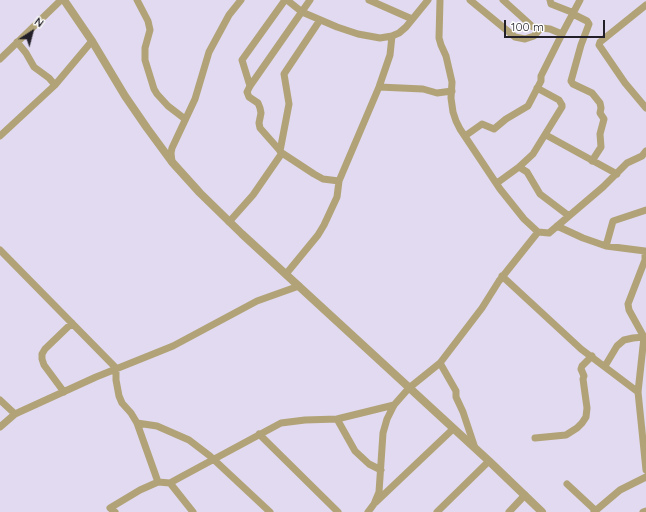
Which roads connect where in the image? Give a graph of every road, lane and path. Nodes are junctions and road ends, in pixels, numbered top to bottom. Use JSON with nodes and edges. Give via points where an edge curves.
{"nodes":[{"id":1,"x":136,"y":0,"type":"edge"},
{"id":2,"x":241,"y":0,"type":"edge"},
{"id":3,"x":286,"y":0,"type":"edge"},
{"id":4,"x":310,"y":0,"type":"edge"},
{"id":5,"x":369,"y":0,"type":"edge"},
{"id":6,"x":428,"y":0,"type":"edge"},
{"id":7,"x":440,"y":0,"type":"edge"},
{"id":8,"x":470,"y":0,"type":"edge"},
{"id":9,"x":503,"y":0,"type":"edge"},
{"id":10,"x":550,"y":0,"type":"edge"},
{"id":11,"x":580,"y":0,"type":"edge"},
{"id":12,"x":65,"y":1,"type":"edge"},
{"id":13,"x":646,"y":5,"type":"edge"},
{"id":14,"x":302,"y":12,"type":"junction"},
{"id":15,"x":574,"y":14,"type":"junction"},
{"id":16,"x":412,"y":19,"type":"junction"},
{"id":17,"x":320,"y":20,"type":"junction"},
{"id":18,"x":541,"y":28,"type":"junction"},
{"id":19,"x":562,"y":34,"type":"junction"},
{"id":20,"x":392,"y":36,"type":"junction"},
{"id":21,"x":92,"y":41,"type":"junction"},
{"id":22,"x":17,"y":42,"type":"junction"},
{"id":23,"x":0,"y":59,"type":"edge"},
{"id":24,"x":55,"y":85,"type":"junction"},
{"id":25,"x":250,"y":86,"type":"junction"},
{"id":26,"x":379,"y":87,"type":"junction"},
{"id":27,"x":537,"y":88,"type":"junction"},
{"id":28,"x":452,"y":91,"type":"junction"},
{"id":29,"x":646,"y":108,"type":"edge"},
{"id":30,"x":185,"y":119,"type":"junction"},
{"id":31,"x":546,"y":135,"type":"junction"},
{"id":32,"x":0,"y":136,"type":"edge"},
{"id":33,"x":464,"y":136,"type":"junction"},
{"id":34,"x":646,"y":151,"type":"edge"},
{"id":35,"x":281,"y":152,"type":"junction"},
{"id":36,"x":592,"y":161,"type":"junction"},
{"id":37,"x":172,"y":162,"type":"junction"},
{"id":38,"x":519,"y":167,"type":"junction"},
{"id":39,"x":617,"y":174,"type":"junction"},
{"id":40,"x":339,"y":182,"type":"junction"},
{"id":41,"x":497,"y":184,"type":"junction"},
{"id":42,"x":646,"y":210,"type":"edge"},
{"id":43,"x":569,"y":216,"type":"junction"},
{"id":44,"x":230,"y":222,"type":"junction"},
{"id":45,"x":557,"y":226,"type":"junction"},
{"id":46,"x":538,"y":232,"type":"junction"},
{"id":47,"x":606,"y":246,"type":"junction"},
{"id":48,"x":0,"y":250,"type":"edge"},
{"id":49,"x":645,"y":251,"type":"edge"},
{"id":50,"x":286,"y":274,"type":"junction"},
{"id":51,"x":502,"y":276,"type":"junction"},
{"id":52,"x":299,"y":286,"type":"junction"},
{"id":53,"x":72,"y":323,"type":"junction"},
{"id":54,"x":643,"y":327,"type":"edge"},
{"id":55,"x":644,"y":337,"type":"junction"},
{"id":56,"x":592,"y":356,"type":"junction"},
{"id":57,"x":440,"y":363,"type":"junction"},
{"id":58,"x":605,"y":366,"type":"junction"},
{"id":59,"x":116,"y":368,"type":"junction"},
{"id":60,"x":409,"y":388,"type":"junction"},
{"id":61,"x":64,"y":392,"type":"junction"},
{"id":62,"x":638,"y":392,"type":"junction"},
{"id":63,"x":0,"y":400,"type":"edge"},
{"id":64,"x":394,"y":405,"type":"junction"},
{"id":65,"x":15,"y":414,"type":"junction"},
{"id":66,"x":337,"y":419,"type":"junction"},
{"id":67,"x":137,"y":423,"type":"junction"},
{"id":68,"x":0,"y":426,"type":"edge"},
{"id":69,"x":453,"y":429,"type":"junction"},
{"id":70,"x":259,"y":434,"type":"junction"},
{"id":71,"x":535,"y":438,"type":"dead end"},
{"id":72,"x":475,"y":448,"type":"junction"},
{"id":73,"x":645,"y":453,"type":"edge"},
{"id":74,"x":214,"y":460,"type":"junction"},
{"id":75,"x":489,"y":461,"type":"junction"},
{"id":76,"x":381,"y":470,"type":"junction"},
{"id":77,"x":646,"y":470,"type":"edge"},
{"id":78,"x":646,"y":478,"type":"edge"},
{"id":79,"x":158,"y":482,"type":"junction"},
{"id":80,"x":170,"y":482,"type":"junction"},
{"id":81,"x":567,"y":484,"type":"dead end"},
{"id":82,"x":525,"y":495,"type":"junction"},
{"id":83,"x":374,"y":504,"type":"junction"},
{"id":84,"x":110,"y":511,"type":"edge"},
{"id":85,"x":594,"y":511,"type":"edge"},
{"id":86,"x":193,"y":512,"type":"edge"},
{"id":87,"x":270,"y":512,"type":"edge"},
{"id":88,"x":338,"y":512,"type":"edge"},
{"id":89,"x":368,"y":512,"type":"edge"},
{"id":90,"x":437,"y":512,"type":"edge"},
{"id":91,"x":509,"y":512,"type":"edge"},
{"id":92,"x":542,"y":512,"type":"edge"}],
"edges":[{"from":1,"to":30,"type":"street","via":[[150,30],[145,60],[154,89],[168,106]]},
{"from":2,"to":30,"type":"street","via":[[229,15],[209,52],[196,95]]},
{"from":3,"to":14,"type":"street"},
{"from":3,"to":25,"type":"street","via":[[242,60]]},
{"from":4,"to":14,"type":"street"},
{"from":5,"to":16,"type":"street"},
{"from":6,"to":16,"type":"street"},
{"from":7,"to":28,"type":"street","via":[[439,38],[446,56]]},
{"from":8,"to":18,"type":"street","via":[[515,37],[525,40],[534,36]]},
{"from":9,"to":18,"type":"street","via":[[533,27]]},
{"from":10,"to":15,"type":"street","via":[[551,4]]},
{"from":11,"to":15,"type":"street"},
{"from":12,"to":21,"type":"street"},
{"from":12,"to":22,"type":"street"},
{"from":13,"to":29,"type":"street","via":[[599,45]]},
{"from":14,"to":17,"type":"street"},
{"from":14,"to":25,"type":"street"},
{"from":15,"to":19,"type":"street"},
{"from":15,"to":36,"type":"street","via":[[589,24],[571,81],[592,93],[600,103],[600,113],[604,120],[600,134],[601,147]]},
{"from":16,"to":20,"type":"street","via":[[399,34]]},
{"from":17,"to":20,"type":"street","via":[[358,34],[380,38]]},
{"from":17,"to":35,"type":"street","via":[[284,74],[289,104]]},
{"from":18,"to":19,"type":"street"},
{"from":19,"to":27,"type":"street"},
{"from":20,"to":26,"type":"street","via":[[390,55]]},
{"from":21,"to":24,"type":"street"},
{"from":21,"to":37,"type":"street","via":[[125,96]]},
{"from":22,"to":23,"type":"street"},
{"from":22,"to":24,"type":"street","via":[[34,67]]},
{"from":24,"to":32,"type":"street"},
{"from":25,"to":35,"type":"street","via":[[248,95],[258,103],[261,111],[260,128]]},
{"from":26,"to":28,"type":"street","via":[[423,89],[437,94]]},
{"from":26,"to":40,"type":"street"},
{"from":27,"to":31,"type":"street","via":[[557,98],[562,105]]},
{"from":27,"to":33,"type":"street","via":[[526,108],[494,129],[482,124]]},
{"from":28,"to":33,"type":"street","via":[[453,112]]},
{"from":30,"to":37,"type":"street","via":[[172,148]]},
{"from":31,"to":36,"type":"street"},
{"from":31,"to":38,"type":"street","via":[[533,154]]},
{"from":33,"to":41,"type":"street"},
{"from":34,"to":39,"type":"street","via":[[642,156],[627,163]]},
{"from":35,"to":40,"type":"street","via":[[323,179]]},
{"from":35,"to":44,"type":"street","via":[[253,195]]},
{"from":36,"to":39,"type":"street"},
{"from":37,"to":44,"type":"street"},
{"from":38,"to":41,"type":"street"},
{"from":38,"to":43,"type":"street","via":[[527,172],[540,194]]},
{"from":39,"to":43,"type":"street"},
{"from":40,"to":50,"type":"street","via":[[337,197],[324,226]]},
{"from":41,"to":46,"type":"street","via":[[519,213]]},
{"from":42,"to":47,"type":"street","via":[[613,221]]},
{"from":43,"to":45,"type":"street"},
{"from":44,"to":50,"type":"street"},
{"from":45,"to":46,"type":"street","via":[[549,233]]},
{"from":45,"to":47,"type":"street"},
{"from":46,"to":51,"type":"street"},
{"from":47,"to":49,"type":"street"},
{"from":48,"to":53,"type":"street"},
{"from":49,"to":54,"type":"street","via":[[645,260],[628,304],[629,310]]},
{"from":50,"to":52,"type":"street"},
{"from":51,"to":56,"type":"street","via":[[581,349]]},
{"from":51,"to":57,"type":"street","via":[[482,308]]},
{"from":52,"to":59,"type":"street","via":[[257,301],[173,346]]},
{"from":52,"to":60,"type":"street"},
{"from":53,"to":59,"type":"street"},
{"from":53,"to":61,"type":"street","via":[[42,354],[44,365]]},
{"from":54,"to":55,"type":"street"},
{"from":55,"to":58,"type":"street","via":[[624,340],[616,346]]},
{"from":55,"to":62,"type":"street"},
{"from":56,"to":58,"type":"street"},
{"from":56,"to":71,"type":"street","via":[[581,369],[584,376],[587,412],[582,423],[566,435]]},
{"from":57,"to":60,"type":"street"},
{"from":57,"to":72,"type":"street","via":[[456,392]]},
{"from":58,"to":62,"type":"street"},
{"from":59,"to":61,"type":"street"},
{"from":59,"to":67,"type":"street","via":[[119,396]]},
{"from":60,"to":64,"type":"street"},
{"from":60,"to":69,"type":"street"},
{"from":61,"to":65,"type":"street"},
{"from":62,"to":73,"type":"street"},
{"from":63,"to":65,"type":"street"},
{"from":64,"to":66,"type":"street"},
{"from":64,"to":76,"type":"street","via":[[383,433]]},
{"from":65,"to":68,"type":"street"},
{"from":66,"to":70,"type":"street","via":[[281,423]]},
{"from":66,"to":76,"type":"street","via":[[355,451],[369,464]]},
{"from":67,"to":74,"type":"street","via":[[173,432],[189,440]]},
{"from":67,"to":79,"type":"street"},
{"from":69,"to":72,"type":"street"},
{"from":69,"to":83,"type":"street"},
{"from":70,"to":74,"type":"street"},
{"from":70,"to":88,"type":"street"},
{"from":72,"to":75,"type":"street"},
{"from":73,"to":77,"type":"street"},
{"from":74,"to":80,"type":"street"},
{"from":74,"to":87,"type":"street"},
{"from":75,"to":82,"type":"street"},
{"from":75,"to":90,"type":"street"},
{"from":76,"to":83,"type":"street","via":[[379,492]]},
{"from":78,"to":85,"type":"street","via":[[620,490]]},
{"from":79,"to":80,"type":"street"},
{"from":79,"to":84,"type":"street","via":[[140,490]]},
{"from":80,"to":86,"type":"street"},
{"from":81,"to":85,"type":"street"},
{"from":82,"to":91,"type":"street"},
{"from":82,"to":92,"type":"street"},
{"from":83,"to":89,"type":"street"}]}
